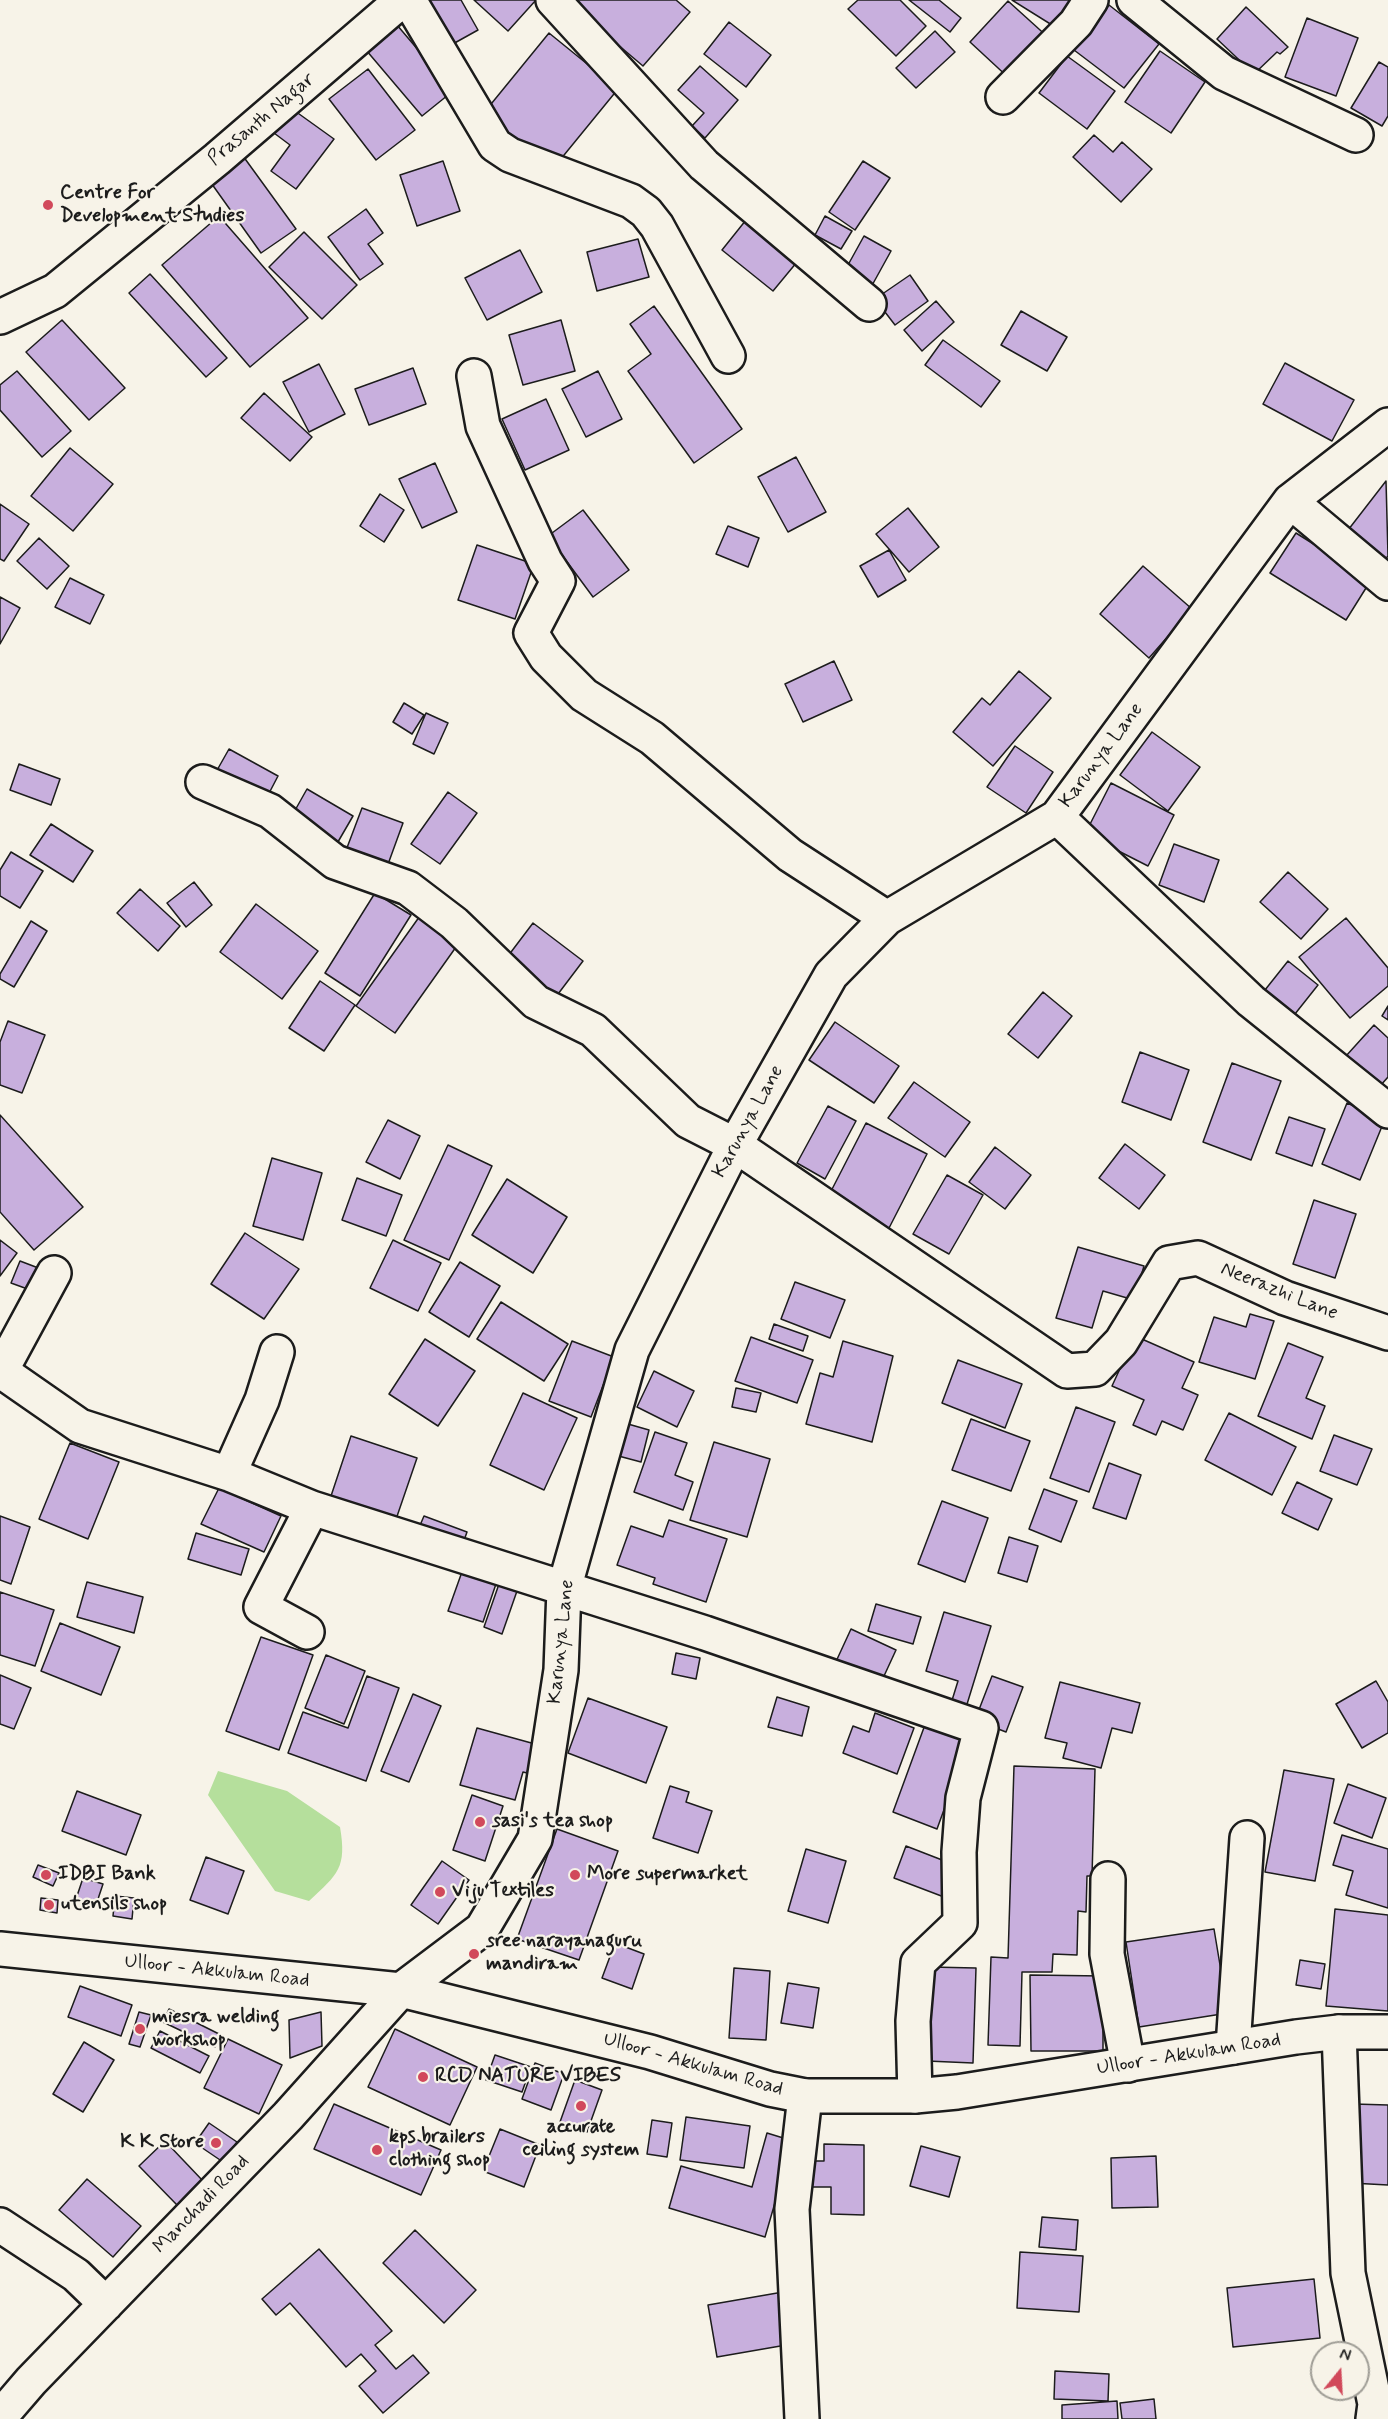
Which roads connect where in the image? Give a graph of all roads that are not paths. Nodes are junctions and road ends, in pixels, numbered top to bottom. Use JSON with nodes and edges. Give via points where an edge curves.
{"nodes":[{"id":1,"x":402,"y":0,"type":"edge"},
{"id":2,"x":409,"y":0,"type":"edge"},
{"id":3,"x":553,"y":0,"type":"edge"},
{"id":4,"x":1091,"y":0,"type":"edge"},
{"id":5,"x":1134,"y":0,"type":"edge"},
{"id":6,"x":1003,"y":97,"type":"dead end"},
{"id":7,"x":1356,"y":135,"type":"dead end"},
{"id":8,"x":869,"y":304,"type":"dead end"},
{"id":9,"x":0,"y":317,"type":"edge"},
{"id":10,"x":728,"y":356,"type":"dead end"},
{"id":11,"x":474,"y":376,"type":"dead end"},
{"id":12,"x":1388,"y":425,"type":"edge"},
{"id":13,"x":1290,"y":501,"type":"junction"},
{"id":14,"x":1388,"y":583,"type":"edge"},
{"id":15,"x":202,"y":782,"type":"dead end"},
{"id":16,"x":1057,"y":817,"type":"junction"},
{"id":17,"x":887,"y":918,"type":"junction"},
{"id":18,"x":1388,"y":1111,"type":"edge"},
{"id":19,"x":735,"y":1145,"type":"junction"},
{"id":20,"x":54,"y":1273,"type":"dead end"},
{"id":21,"x":1388,"y":1333,"type":"edge"},
{"id":22,"x":277,"y":1352,"type":"dead end"},
{"id":23,"x":0,"y":1371,"type":"edge"},
{"id":24,"x":230,"y":1474,"type":"junction"},
{"id":25,"x":312,"y":1508,"type":"junction"},
{"id":26,"x":564,"y":1589,"type":"junction"},
{"id":27,"x":308,"y":1632,"type":"dead end"},
{"id":28,"x":1247,"y":1838,"type":"dead end"},
{"id":29,"x":1108,"y":1879,"type":"dead end"},
{"id":30,"x":0,"y":1949,"type":"edge"},
{"id":31,"x":401,"y":1990,"type":"junction"},
{"id":32,"x":1339,"y":2032,"type":"junction"},
{"id":33,"x":1388,"y":2032,"type":"edge"},
{"id":34,"x":1233,"y":2047,"type":"junction"},
{"id":35,"x":1128,"y":2064,"type":"junction"},
{"id":36,"x":806,"y":2096,"type":"junction"},
{"id":37,"x":915,"y":2096,"type":"junction"},
{"id":38,"x":0,"y":2225,"type":"edge"},
{"id":39,"x":106,"y":2304,"type":"junction"},
{"id":40,"x":0,"y":2417,"type":"edge"},
{"id":41,"x":802,"y":2419,"type":"edge"},
{"id":42,"x":1373,"y":2419,"type":"edge"}],
"edges":[{"from":1,"to":9,"type":"street","name":"Prasanth Nagar","via":[[55,291]]},
{"from":2,"to":10,"type":"street","via":[[495,145],[510,155],[631,201],[653,219]]},
{"from":3,"to":8,"type":"street","via":[[704,165]]},
{"from":4,"to":6,"type":"street","via":[[1076,23]]},
{"from":5,"to":7,"type":"street","via":[[1224,73]]},
{"from":11,"to":17,"type":"street","via":[[483,426],[558,581],[531,633],[546,657],[584,695],[652,738],[790,855]]},
{"from":12,"to":13,"type":"street","name":"Karunya Lane"},
{"from":13,"to":14,"type":"street"},
{"from":13,"to":16,"type":"street","name":"Karunya Lane"},
{"from":15,"to":19,"type":"street","via":[[270,811],[335,862],[408,888],[454,923],[536,1002],[592,1030],[688,1121]]},
{"from":16,"to":17,"type":"street","name":"Karunya Lane"},
{"from":16,"to":18,"type":"street","via":[[1251,1001]]},
{"from":17,"to":19,"type":"street","name":"Karunya Lane","via":[[831,975]]},
{"from":19,"to":21,"type":"street","name":"Neerazhi Lane","via":[[1067,1371],[1095,1369],[1121,1342],[1169,1263],[1198,1258],[1285,1298]]},
{"from":19,"to":26,"type":"street","name":"Karunya Lane","via":[[632,1350]]},
{"from":20,"to":23,"type":"street"},
{"from":22,"to":24,"type":"street","via":[[262,1400]]},
{"from":23,"to":24,"type":"street","via":[[80,1426]]},
{"from":24,"to":25,"type":"street"},
{"from":25,"to":26,"type":"street"},
{"from":25,"to":27,"type":"street","via":[[261,1607]]},
{"from":26,"to":31,"type":"street","name":"Karunya Lane","via":[[561,1670],[535,1839],[482,1929]]},
{"from":26,"to":37,"type":"street","via":[[981,1728],[963,1798],[960,1923],[918,1963],[913,2021]]},
{"from":28,"to":34,"type":"street"},
{"from":29,"to":35,"type":"street","via":[[1107,1954]]},
{"from":30,"to":31,"type":"street","name":"Ulloor - Akkulam Road"},
{"from":31,"to":36,"type":"street","name":"Ulloor - Akkulam Road","via":[[650,2052],[770,2089]]},
{"from":31,"to":39,"type":"street","name":"Manchadi Road","via":[[288,2116]]},
{"from":32,"to":33,"type":"street","name":"Ulloor - Akkulam Road"},
{"from":32,"to":34,"type":"street","name":"Ulloor - Akkulam Road"},
{"from":32,"to":42,"type":"street","via":[[1348,2273],[1375,2404]]},
{"from":34,"to":35,"type":"street","name":"Ulloor - Akkulam Road"},
{"from":35,"to":37,"type":"street","name":"Ulloor - Akkulam Road"},
{"from":36,"to":37,"type":"street","name":"Ulloor - Akkulam Road"},
{"from":36,"to":41,"type":"street","via":[[792,2209]]},
{"from":38,"to":39,"type":"street","via":[[76,2276]]},
{"from":39,"to":40,"type":"street","name":"Manchadi Road"}]}
